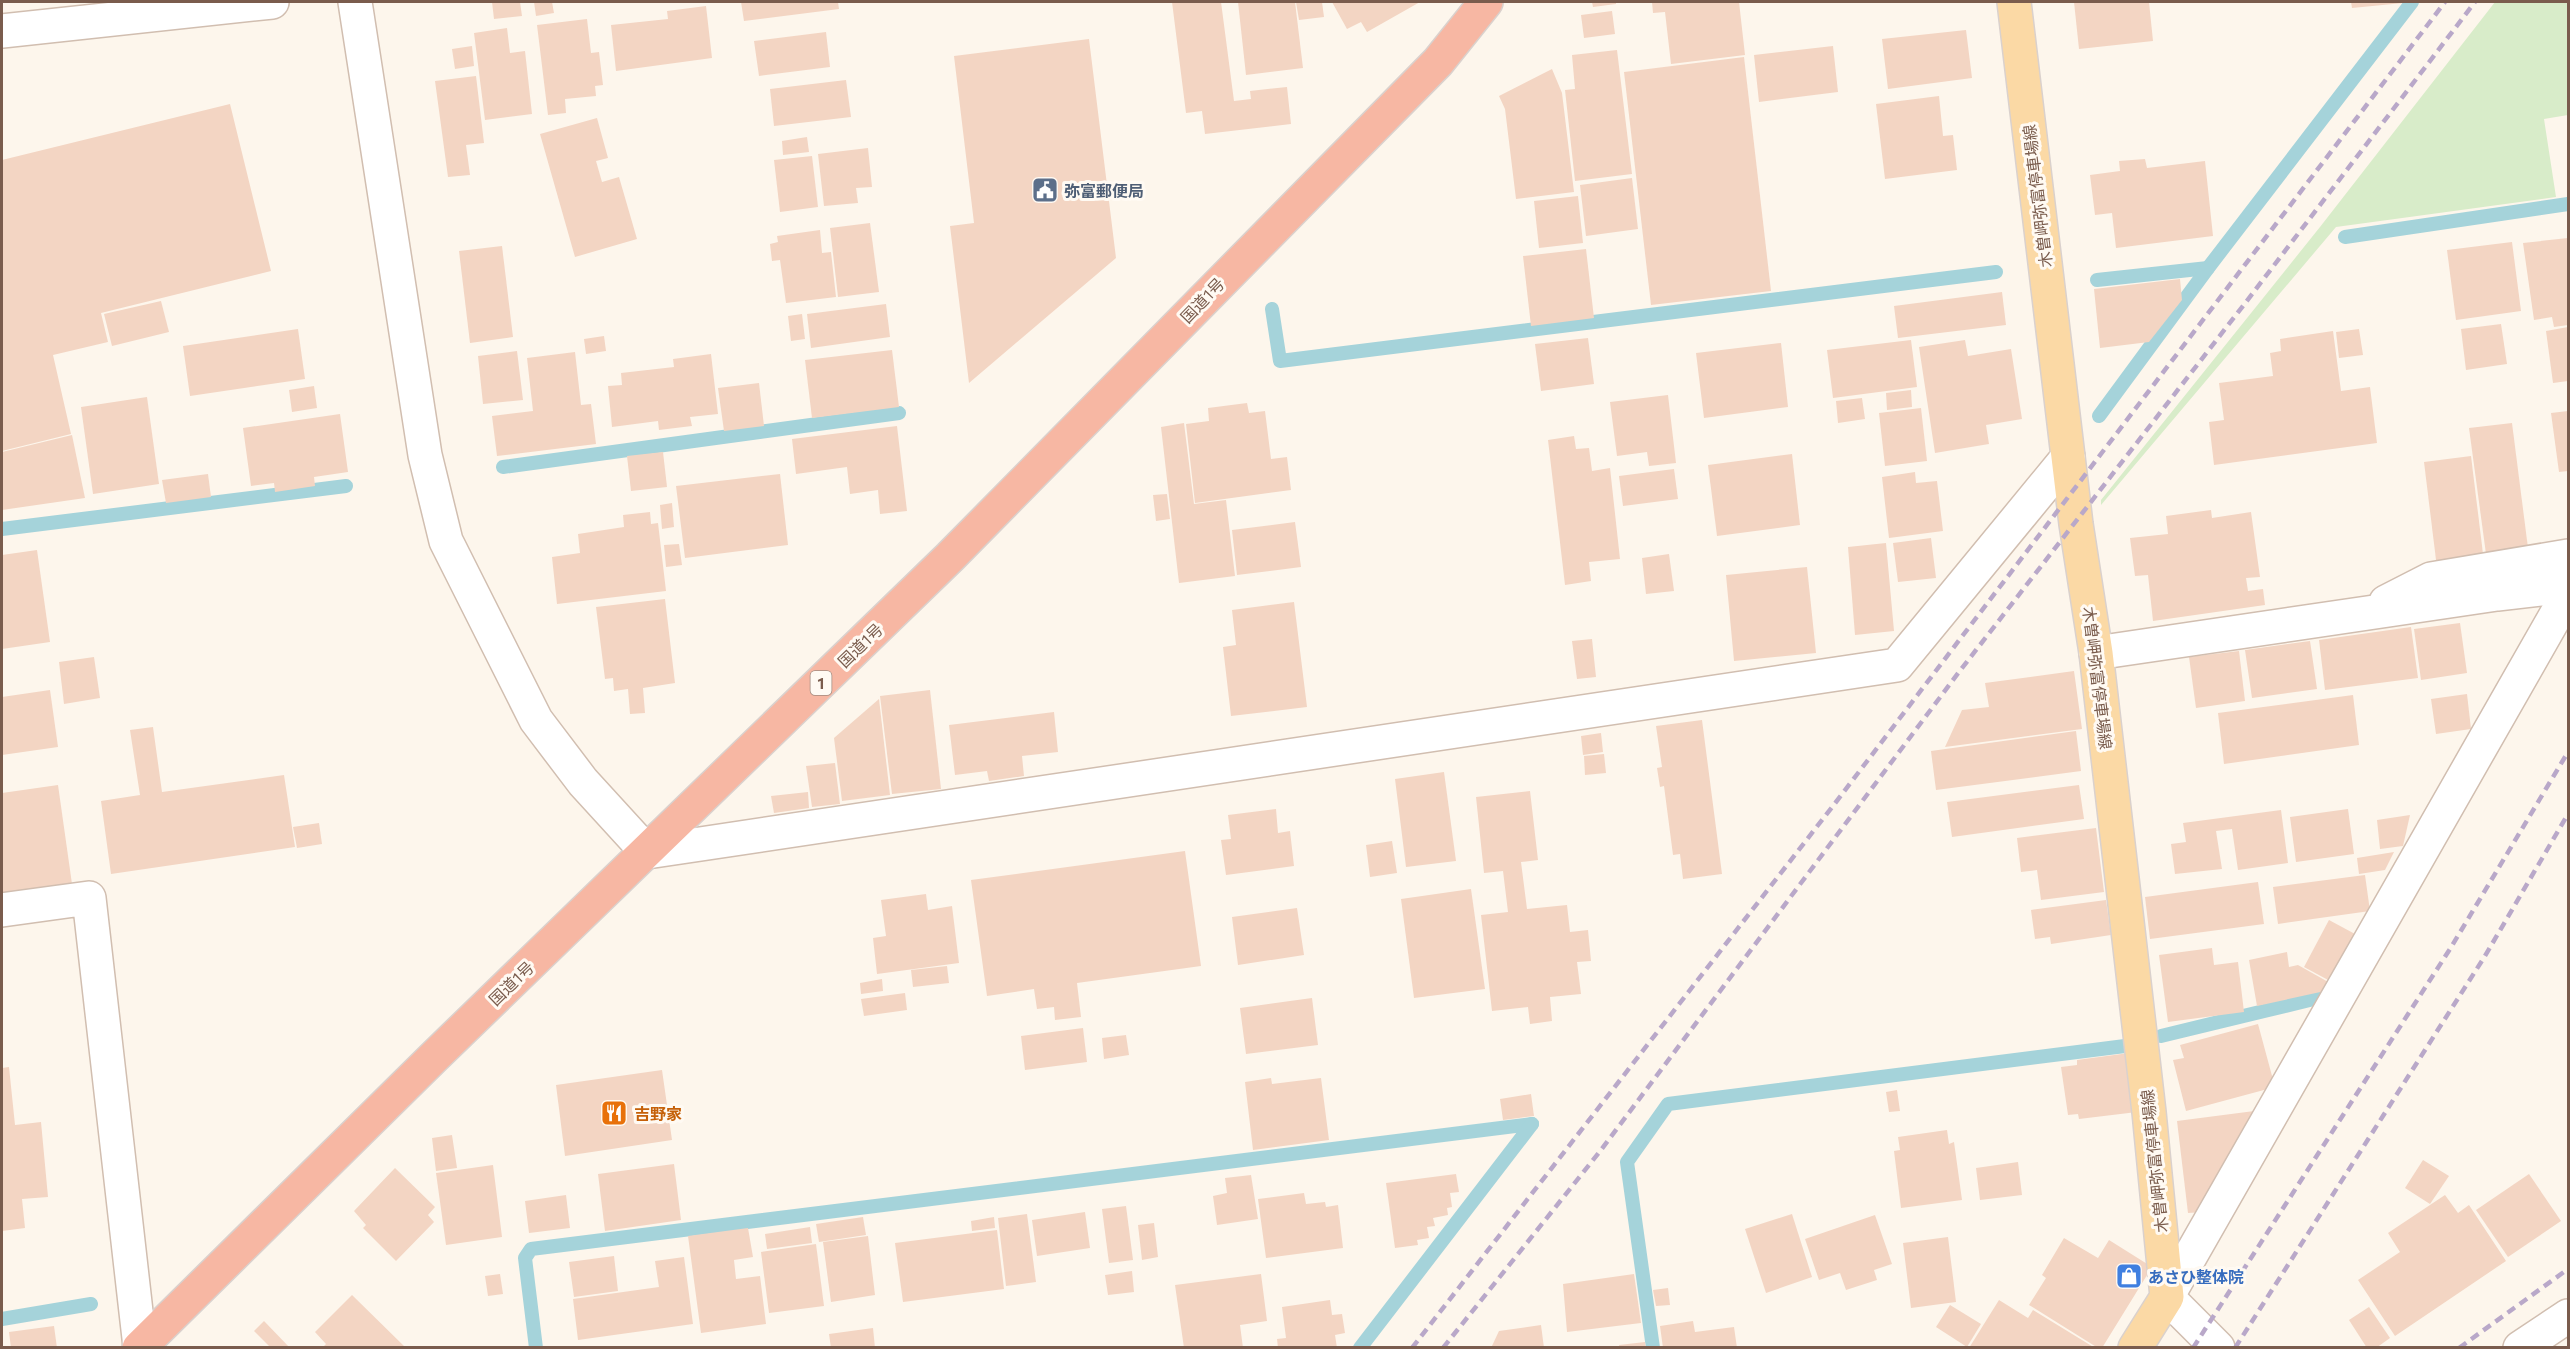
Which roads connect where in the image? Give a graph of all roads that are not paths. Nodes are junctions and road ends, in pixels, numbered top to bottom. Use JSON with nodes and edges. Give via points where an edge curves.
{"nodes":[{"id":1,"x":272,"y":2,"type":"edge"},
{"id":2,"x":355,"y":2,"type":"edge"},
{"id":3,"x":1486,"y":2,"type":"edge"},
{"id":4,"x":2014,"y":2,"type":"edge"},
{"id":5,"x":2,"y":31,"type":"edge"},
{"id":6,"x":2068,"y":457,"type":"junction"},
{"id":7,"x":2568,"y":556,"type":"edge"},
{"id":8,"x":2566,"y":595,"type":"edge"},
{"id":9,"x":2363,"y":614,"type":"junction"},
{"id":10,"x":2096,"y":653,"type":"junction"},
{"id":11,"x":647,"y":852,"type":"junction"},
{"id":12,"x":2,"y":910,"type":"edge"},
{"id":13,"x":2167,"y":1297,"type":"junction"},
{"id":14,"x":2568,"y":1316,"type":"edge"},
{"id":15,"x":140,"y":1347,"type":"edge"},
{"id":16,"x":2135,"y":1347,"type":"edge"},
{"id":17,"x":2218,"y":1347,"type":"edge"},
{"id":18,"x":2520,"y":1347,"type":"edge"}],
"edges":[{"from":1,"to":5,"type":"street"},
{"from":2,"to":11,"type":"street","via":[[425,455],[446,541],[536,720],[583,782]]},
{"from":3,"to":11,"type":"highway","name":"国道1号","number":"1","via":[[1438,62],[958,550]]},
{"from":4,"to":6,"type":"main road","name":"木曽岬弥富停車場線"},
{"from":6,"to":10,"type":"main road","name":"木曽岬弥富停車場線"},
{"from":6,"to":11,"type":"street","via":[[1897,665]]},
{"from":7,"to":9,"type":"street","via":[[2431,579]]},
{"from":8,"to":9,"type":"street","via":[[2497,594]]},
{"from":8,"to":13,"type":"street"},
{"from":9,"to":10,"type":"street"},
{"from":10,"to":13,"type":"main road","name":"木曽岬弥富停車場線"},
{"from":11,"to":15,"type":"highway","name":"国道1号","number":"1"},
{"from":12,"to":15,"type":"street","via":[[89,898]]},
{"from":13,"to":16,"type":"main road"},
{"from":13,"to":17,"type":"street"},
{"from":14,"to":18,"type":"street"}]}
